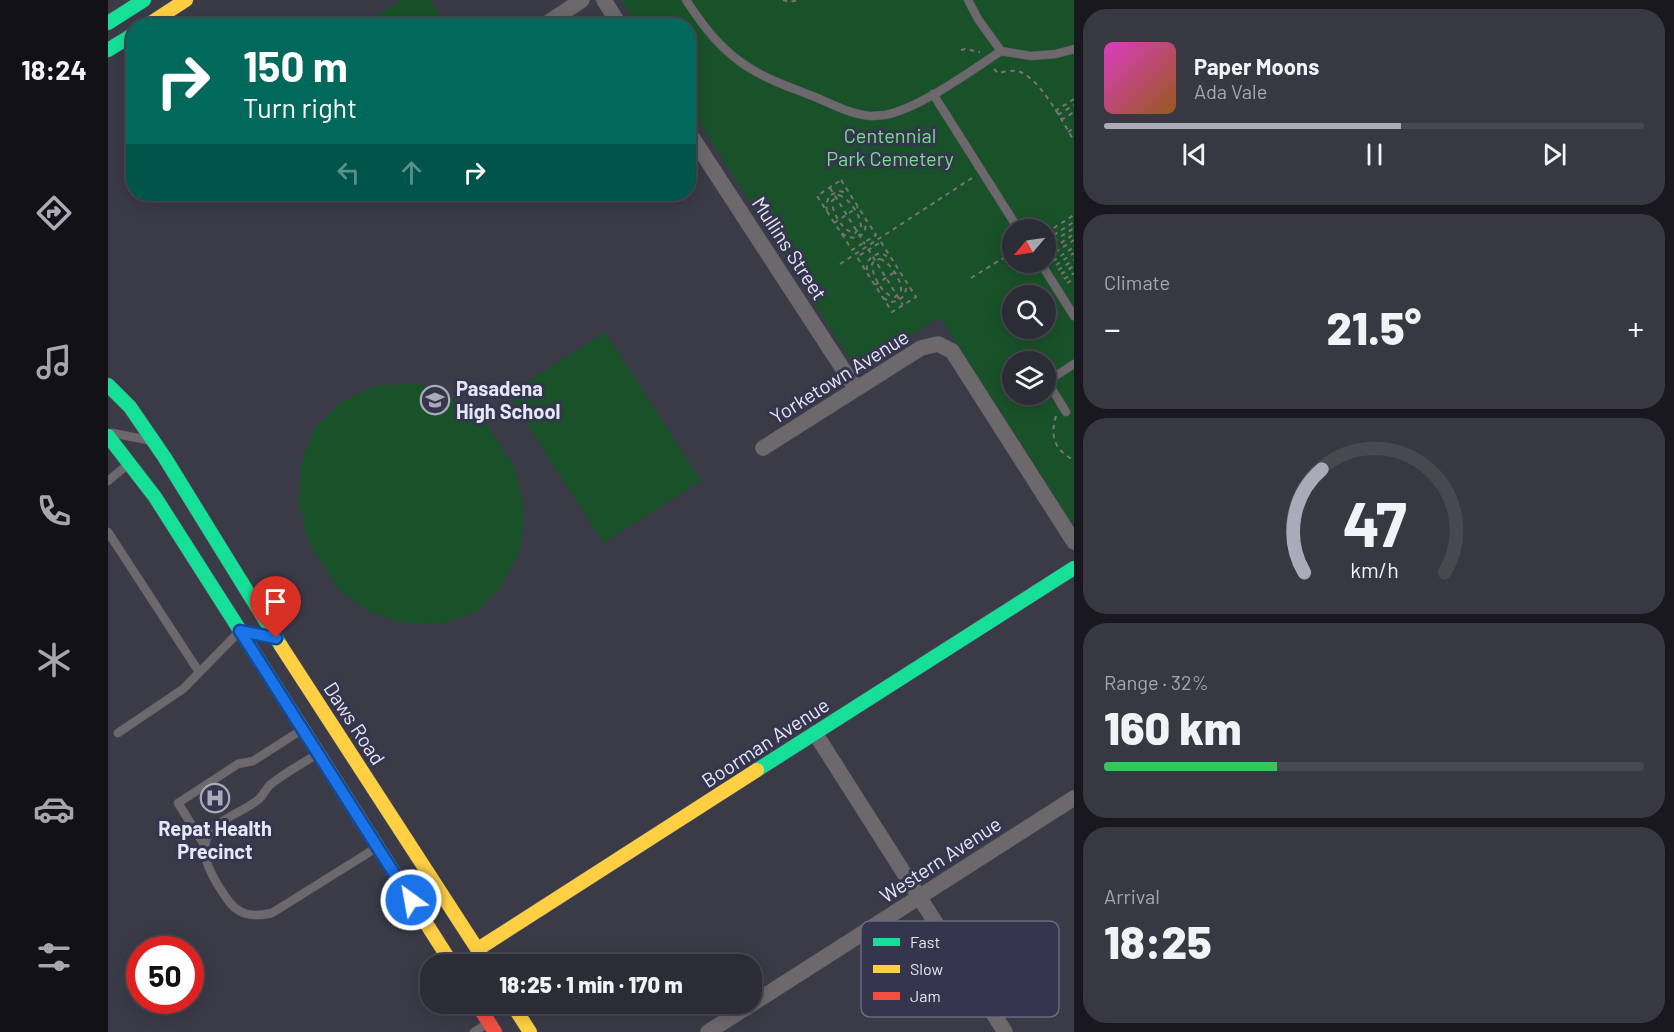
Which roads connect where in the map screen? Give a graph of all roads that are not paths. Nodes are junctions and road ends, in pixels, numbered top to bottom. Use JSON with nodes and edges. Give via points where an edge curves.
{"nodes":[{"id":1,"x":144,"y":0,"type":"edge"},
{"id":2,"x":186,"y":0,"type":"edge"},
{"id":3,"x":582,"y":0,"type":"edge"},
{"id":4,"x":604,"y":0,"type":"edge"},
{"id":5,"x":686,"y":0,"type":"edge"},
{"id":6,"x":968,"y":0,"type":"edge"},
{"id":7,"x":158,"y":18,"type":"edge"},
{"id":8,"x":555,"y":18,"type":"edge"},
{"id":9,"x":615,"y":18,"type":"edge"},
{"id":10,"x":108,"y":23,"type":"edge"},
{"id":11,"x":126,"y":39,"type":"edge"},
{"id":12,"x":1074,"y":49,"type":"edge"},
{"id":13,"x":108,"y":50,"type":"edge"},
{"id":14,"x":1001,"y":51,"type":"junction"},
{"id":15,"x":933,"y":94,"type":"junction"},
{"id":16,"x":696,"y":143,"type":"edge"},
{"id":17,"x":1012,"y":219,"type":"edge"},
{"id":18,"x":1047,"y":273,"type":"edge"},
{"id":19,"x":1074,"y":316,"type":"edge"},
{"id":20,"x":1074,"y":364,"type":"edge"},
{"id":21,"x":1056,"y":376,"type":"edge"},
{"id":22,"x":108,"y":385,"type":"edge"},
{"id":23,"x":856,"y":389,"type":"junction"},
{"id":24,"x":1056,"y":397,"type":"edge"},
{"id":25,"x":1064,"y":409,"type":"road end"},
{"id":26,"x":108,"y":434,"type":"edge"},
{"id":27,"x":153,"y":441,"type":"junction"},
{"id":28,"x":763,"y":448,"type":"dead end"},
{"id":29,"x":130,"y":463,"type":"junction"},
{"id":30,"x":108,"y":481,"type":"edge"},
{"id":31,"x":202,"y":519,"type":"junction"},
{"id":32,"x":108,"y":532,"type":"edge"},
{"id":33,"x":1074,"y":542,"type":"edge"},
{"id":34,"x":1074,"y":568,"type":"edge"},
{"id":35,"x":232,"y":618,"type":"junction"},
{"id":36,"x":240,"y":631,"type":"junction"},
{"id":37,"x":276,"y":638,"type":"junction"},
{"id":38,"x":199,"y":672,"type":"junction"},
{"id":39,"x":333,"y":725,"type":"junction"},
{"id":40,"x":302,"y":729,"type":"junction"},
{"id":41,"x":118,"y":733,"type":"dead end"},
{"id":42,"x":815,"y":733,"type":"junction"},
{"id":43,"x":318,"y":753,"type":"junction"},
{"id":44,"x":1074,"y":798,"type":"edge"},
{"id":45,"x":205,"y":846,"type":"junction"},
{"id":46,"x":377,"y":847,"type":"junction"},
{"id":47,"x":919,"y":898,"type":"junction"},
{"id":48,"x":883,"y":921,"type":"edge"},
{"id":49,"x":934,"y":921,"type":"edge"},
{"id":50,"x":433,"y":935,"type":"junction"},
{"id":51,"x":861,"y":935,"type":"edge"},
{"id":52,"x":478,"y":949,"type":"junction"},
{"id":53,"x":445,"y":954,"type":"edge"},
{"id":54,"x":476,"y":954,"type":"edge"},
{"id":55,"x":481,"y":954,"type":"edge"},
{"id":56,"x":484,"y":1014,"type":"edge"},
{"id":57,"x":518,"y":1014,"type":"edge"},
{"id":58,"x":995,"y":1017,"type":"edge"},
{"id":59,"x":492,"y":1027,"type":"edge"},
{"id":60,"x":474,"y":1032,"type":"edge"},
{"id":61,"x":530,"y":1032,"type":"edge"},
{"id":62,"x":708,"y":1032,"type":"edge"},
{"id":63,"x":1005,"y":1032,"type":"edge"}],
"edges":[{"from":1,"to":10,"type":"main road"},
{"from":2,"to":7,"type":"main road"},
{"from":3,"to":8,"type":"street"},
{"from":4,"to":9,"type":"street"},
{"from":5,"to":15,"type":"lane","via":[[716,42],[735,58],[774,80],[846,110],[886,115]]},
{"from":6,"to":14,"type":"lane"},
{"from":11,"to":13,"type":"main road"},
{"from":12,"to":14,"type":"lane","via":[[1031,56]]},
{"from":14,"to":15,"type":"lane"},
{"from":15,"to":17,"type":"lane"},
{"from":16,"to":23,"type":"street","name":"Mullins Street"},
{"from":18,"to":19,"type":"lane"},
{"from":20,"to":21,"type":"lane"},
{"from":22,"to":27,"type":"main road","name":"Daws Road","via":[[130,407]]},
{"from":23,"to":28,"type":"street","name":"Yorketown Avenue"},
{"from":23,"to":33,"type":"street","name":"Yorketown Avenue","via":[[921,348],[938,344],[952,351]]},
{"from":24,"to":25,"type":"lane"},
{"from":26,"to":27,"type":"lane"},
{"from":26,"to":29,"type":"main road"},
{"from":27,"to":31,"type":"main road","name":"Daws Road"},
{"from":29,"to":30,"type":"lane"},
{"from":29,"to":35,"type":"main road"},
{"from":31,"to":35,"type":"main road","via":[[221,569],[247,609]]},
{"from":31,"to":37,"type":"main road","name":"Daws Road"},
{"from":32,"to":38,"type":"lane"},
{"from":34,"to":42,"type":"main road","name":"Boorman Avenue"},
{"from":35,"to":36,"type":"main road"},
{"from":36,"to":37,"type":"main road"},
{"from":36,"to":38,"type":"lane"},
{"from":36,"to":40,"type":"main road"},
{"from":37,"to":39,"type":"main road","name":"Daws Road"},
{"from":38,"to":41,"type":"lane","via":[[183,689]]},
{"from":39,"to":40,"type":"main road"},
{"from":39,"to":43,"type":"main road"},
{"from":39,"to":52,"type":"main road","name":"Daws Road"},
{"from":40,"to":43,"type":"main road"},
{"from":40,"to":45,"type":"lane","via":[[178,803]]},
{"from":42,"to":47,"type":"street"},
{"from":42,"to":52,"type":"main road","name":"Boorman Avenue"},
{"from":43,"to":45,"type":"lane","via":[[270,785],[259,799],[215,826]]},
{"from":43,"to":46,"type":"main road"},
{"from":44,"to":47,"type":"street","name":"Western Avenue"},
{"from":45,"to":46,"type":"lane","via":[[213,879],[230,904],[250,915],[261,916]]},
{"from":46,"to":50,"type":"main road"},
{"from":47,"to":48,"type":"street","name":"Western Avenue"},
{"from":47,"to":49,"type":"street"},
{"from":50,"to":52,"type":"main road"},
{"from":50,"to":53,"type":"main road"},
{"from":51,"to":62,"type":"street","name":"Western Avenue"},
{"from":52,"to":54,"type":"main road"},
{"from":52,"to":55,"type":"main road","name":"Daws Road"},
{"from":56,"to":59,"type":"main road"},
{"from":57,"to":61,"type":"main road"},
{"from":58,"to":63,"type":"street"},
{"from":59,"to":60,"type":"lane"}]}
